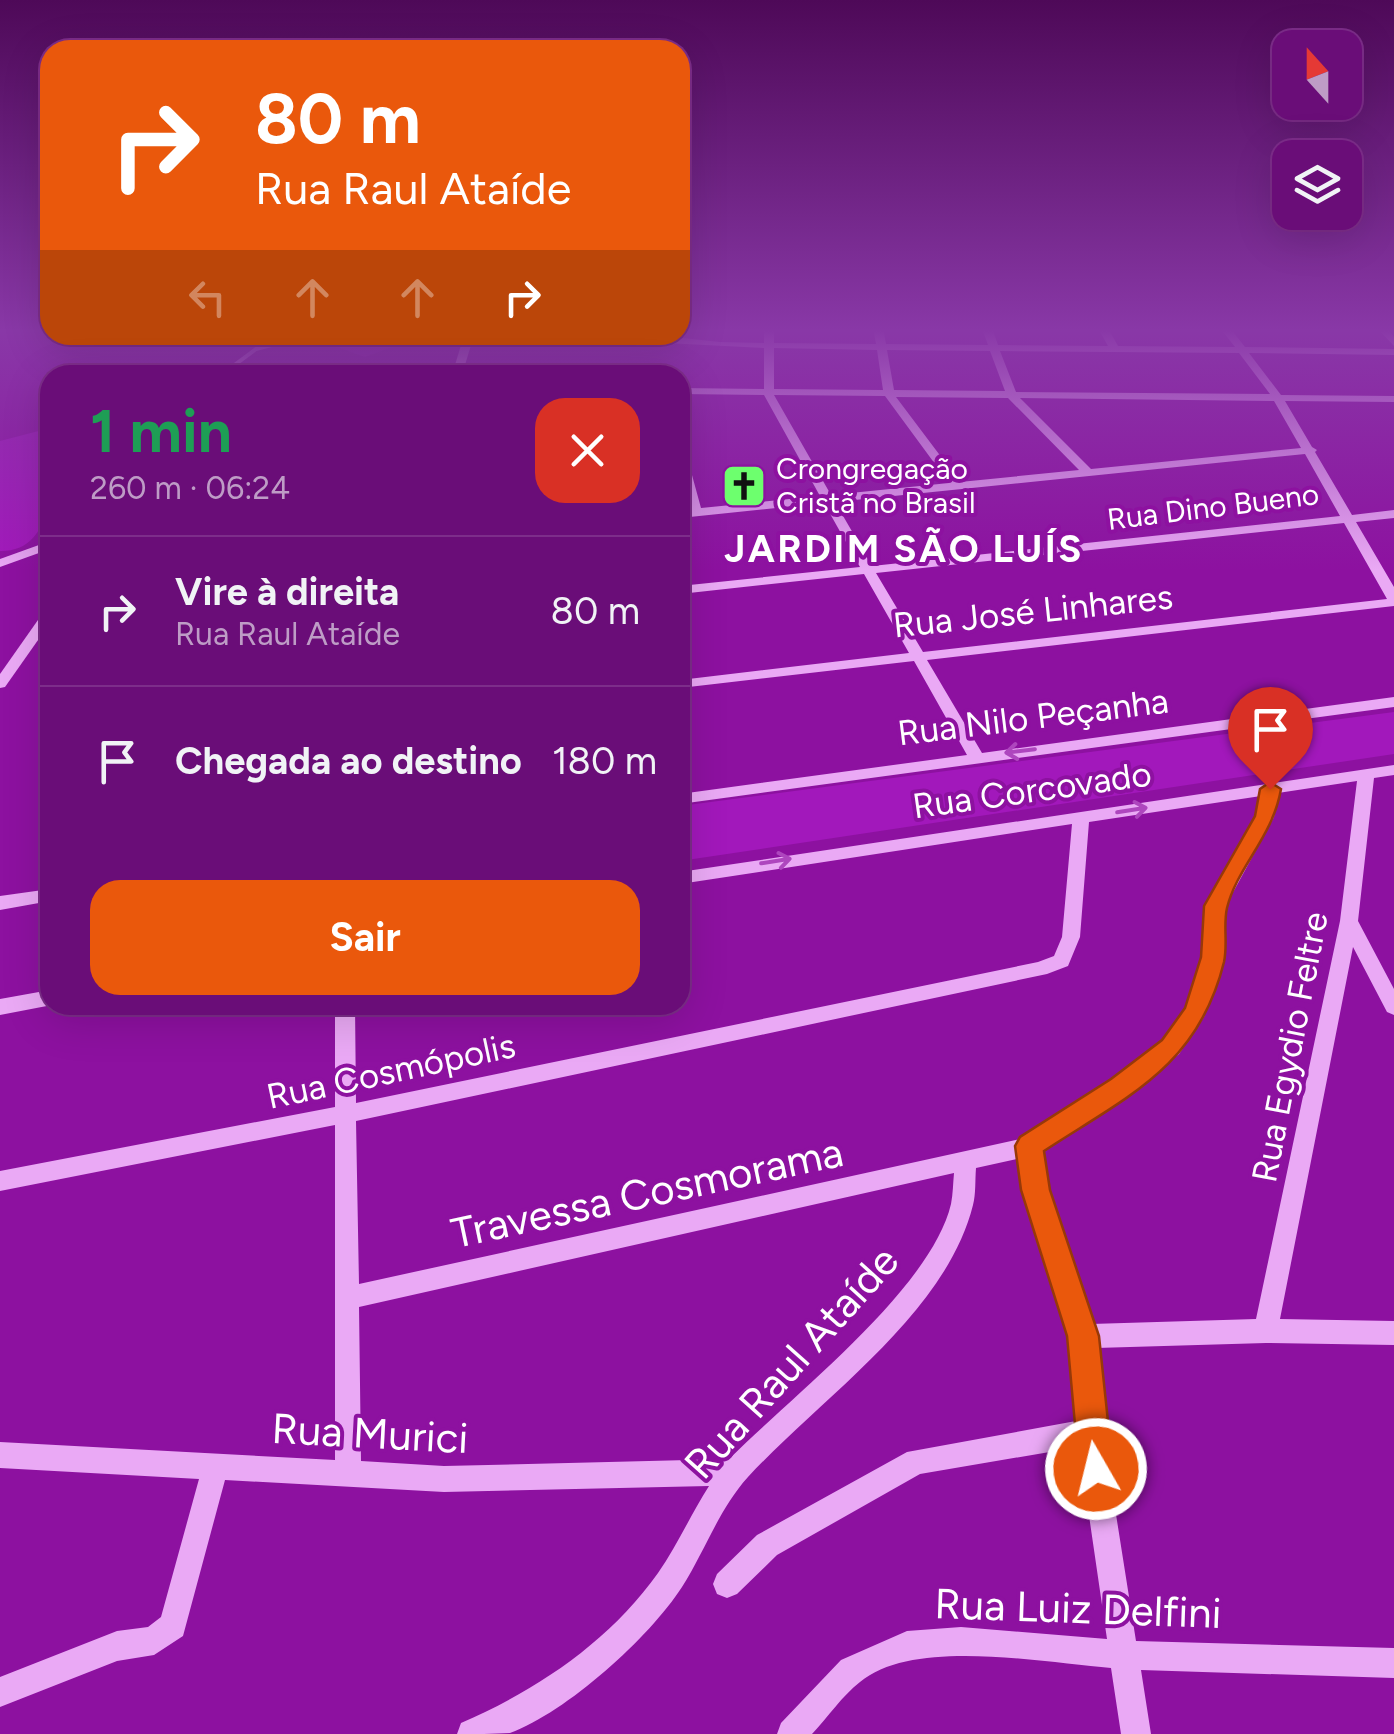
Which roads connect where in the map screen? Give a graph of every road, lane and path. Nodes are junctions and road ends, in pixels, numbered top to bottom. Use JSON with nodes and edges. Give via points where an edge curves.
{"nodes":[{"id":1,"x":778,"y":409,"type":"edge"},
{"id":2,"x":900,"y":409,"type":"edge"},
{"id":3,"x":1025,"y":409,"type":"edge"},
{"id":4,"x":1285,"y":409,"type":"edge"},
{"id":5,"x":1310,"y":450,"type":"junction"},
{"id":6,"x":1087,"y":472,"type":"junction"},
{"id":7,"x":956,"y":485,"type":"junction"},
{"id":8,"x":690,"y":490,"type":"edge"},
{"id":9,"x":828,"y":498,"type":"junction"},
{"id":10,"x":696,"y":512,"type":"junction"},
{"id":11,"x":690,"y":513,"type":"edge"},
{"id":12,"x":1394,"y":514,"type":"edge"},
{"id":13,"x":1346,"y":517,"type":"junction"},
{"id":14,"x":40,"y":549,"type":"edge"},
{"id":15,"x":0,"y":564,"type":"edge"},
{"id":16,"x":873,"y":571,"type":"junction"},
{"id":17,"x":690,"y":589,"type":"edge"},
{"id":18,"x":1394,"y":600,"type":"edge"},
{"id":19,"x":40,"y":627,"type":"edge"},
{"id":20,"x":917,"y":654,"type":"junction"},
{"id":21,"x":690,"y":683,"type":"edge"},
{"id":22,"x":0,"y":684,"type":"edge"},
{"id":23,"x":1394,"y":702,"type":"edge"},
{"id":24,"x":976,"y":757,"type":"junction"},
{"id":25,"x":1394,"y":770,"type":"edge"},
{"id":26,"x":1366,"y":774,"type":"junction"},
{"id":27,"x":1270,"y":789,"type":"junction"},
{"id":28,"x":690,"y":797,"type":"edge"},
{"id":29,"x":1081,"y":818,"type":"junction"},
{"id":30,"x":690,"y":876,"type":"edge"},
{"id":31,"x":40,"y":897,"type":"edge"},
{"id":32,"x":0,"y":903,"type":"edge"},
{"id":33,"x":1349,"y":922,"type":"junction"},
{"id":34,"x":40,"y":1000,"type":"edge"},
{"id":35,"x":0,"y":1007,"type":"edge"},
{"id":36,"x":1394,"y":1007,"type":"edge"},
{"id":37,"x":345,"y":1015,"type":"edge"},
{"id":38,"x":346,"y":1114,"type":"junction"},
{"id":39,"x":1030,"y":1146,"type":"junction"},
{"id":40,"x":966,"y":1161,"type":"junction"},
{"id":41,"x":0,"y":1181,"type":"edge"},
{"id":42,"x":344,"y":1299,"type":"junction"},
{"id":43,"x":1266,"y":1331,"type":"junction"},
{"id":44,"x":1394,"y":1333,"type":"edge"},
{"id":45,"x":1083,"y":1336,"type":"junction"},
{"id":46,"x":1090,"y":1432,"type":"junction"},
{"id":47,"x":0,"y":1456,"type":"edge"},
{"id":48,"x":216,"y":1465,"type":"junction"},
{"id":49,"x":348,"y":1472,"type":"junction"},
{"id":50,"x":736,"y":1472,"type":"junction"},
{"id":51,"x":727,"y":1584,"type":"dead end"},
{"id":52,"x":1126,"y":1655,"type":"junction"},
{"id":53,"x":1394,"y":1663,"type":"edge"},
{"id":54,"x":0,"y":1692,"type":"edge"},
{"id":55,"x":472,"y":1734,"type":"edge"},
{"id":56,"x":792,"y":1734,"type":"edge"},
{"id":57,"x":1136,"y":1734,"type":"edge"}],
"edges":[{"from":1,"to":9,"type":"street"},
{"from":2,"to":7,"type":"street"},
{"from":3,"to":6,"type":"street"},
{"from":4,"to":5,"type":"street"},
{"from":5,"to":6,"type":"street"},
{"from":5,"to":13,"type":"street"},
{"from":6,"to":7,"type":"street"},
{"from":7,"to":9,"type":"street"},
{"from":8,"to":10,"type":"street"},
{"from":9,"to":10,"type":"street"},
{"from":9,"to":16,"type":"street"},
{"from":10,"to":11,"type":"street"},
{"from":12,"to":13,"type":"street","name":"Rua Dino Bueno"},
{"from":13,"to":16,"type":"street","name":"Rua Dino Bueno"},
{"from":13,"to":18,"type":"street"},
{"from":14,"to":15,"type":"street"},
{"from":16,"to":17,"type":"street","name":"Rua Dino Bueno"},
{"from":16,"to":20,"type":"street"},
{"from":18,"to":20,"type":"street","name":"Rua José Linhares"},
{"from":19,"to":22,"type":"street"},
{"from":20,"to":21,"type":"street","name":"Rua José Linhares"},
{"from":20,"to":24,"type":"street"},
{"from":23,"to":24,"type":"street","name":"Rua Nilo Peçanha","one_way":true},
{"from":24,"to":28,"type":"street","name":"Rua Nilo Peçanha"},
{"from":25,"to":26,"type":"street","name":"Rua Corcovado"},
{"from":26,"to":27,"type":"street","name":"Rua Corcovado"},
{"from":26,"to":33,"type":"street","name":"Rua Egydio Feltre"},
{"from":29,"to":27,"type":"street","name":"Rua Corcovado","one_way":true},
{"from":27,"to":39,"type":"street","via":[[1266,816],[1216,906],[1213,957],[1196,1011],[1172,1048]]},
{"from":30,"to":29,"type":"street","name":"Rua Corcovado","one_way":true},
{"from":29,"to":38,"type":"street","name":"Rua Cosmópolis","via":[[1071,937],[1062,961]]},
{"from":31,"to":32,"type":"street"},
{"from":33,"to":36,"type":"street"},
{"from":33,"to":43,"type":"street","name":"Rua Egydio Feltre"},
{"from":34,"to":35,"type":"street"},
{"from":37,"to":38,"type":"street"},
{"from":38,"to":41,"type":"street","name":"Rua Cosmópolis"},
{"from":38,"to":42,"type":"street"},
{"from":39,"to":40,"type":"street"},
{"from":39,"to":45,"type":"street","via":[[1036,1190]]},
{"from":40,"to":42,"type":"street","name":"Travessa Cosmorama"},
{"from":40,"to":50,"type":"street","name":"Rua Raul Ataíde","via":[[968,1185],[926,1276],[842,1374]]},
{"from":42,"to":49,"type":"street"},
{"from":43,"to":44,"type":"street"},
{"from":43,"to":45,"type":"street"},
{"from":45,"to":46,"type":"street"},
{"from":46,"to":51,"type":"street","via":[[916,1461],[767,1545]]},
{"from":46,"to":52,"type":"street"},
{"from":47,"to":48,"type":"street","name":"Rua Murici"},
{"from":48,"to":49,"type":"street","name":"Rua Murici"},
{"from":48,"to":54,"type":"street","via":[[172,1626],[154,1641],[117,1646]]},
{"from":49,"to":50,"type":"street","name":"Rua Murici","via":[[444,1479]]},
{"from":50,"to":55,"type":"street","name":"Rua Raul Ataíde","via":[[661,1594],[596,1662]]},
{"from":52,"to":53,"type":"street","name":"Rua Luiz Delfini"},
{"from":52,"to":56,"type":"street","name":"Rua Luiz Delfini","via":[[960,1641],[907,1645],[851,1670]]},
{"from":52,"to":57,"type":"street"}]}
